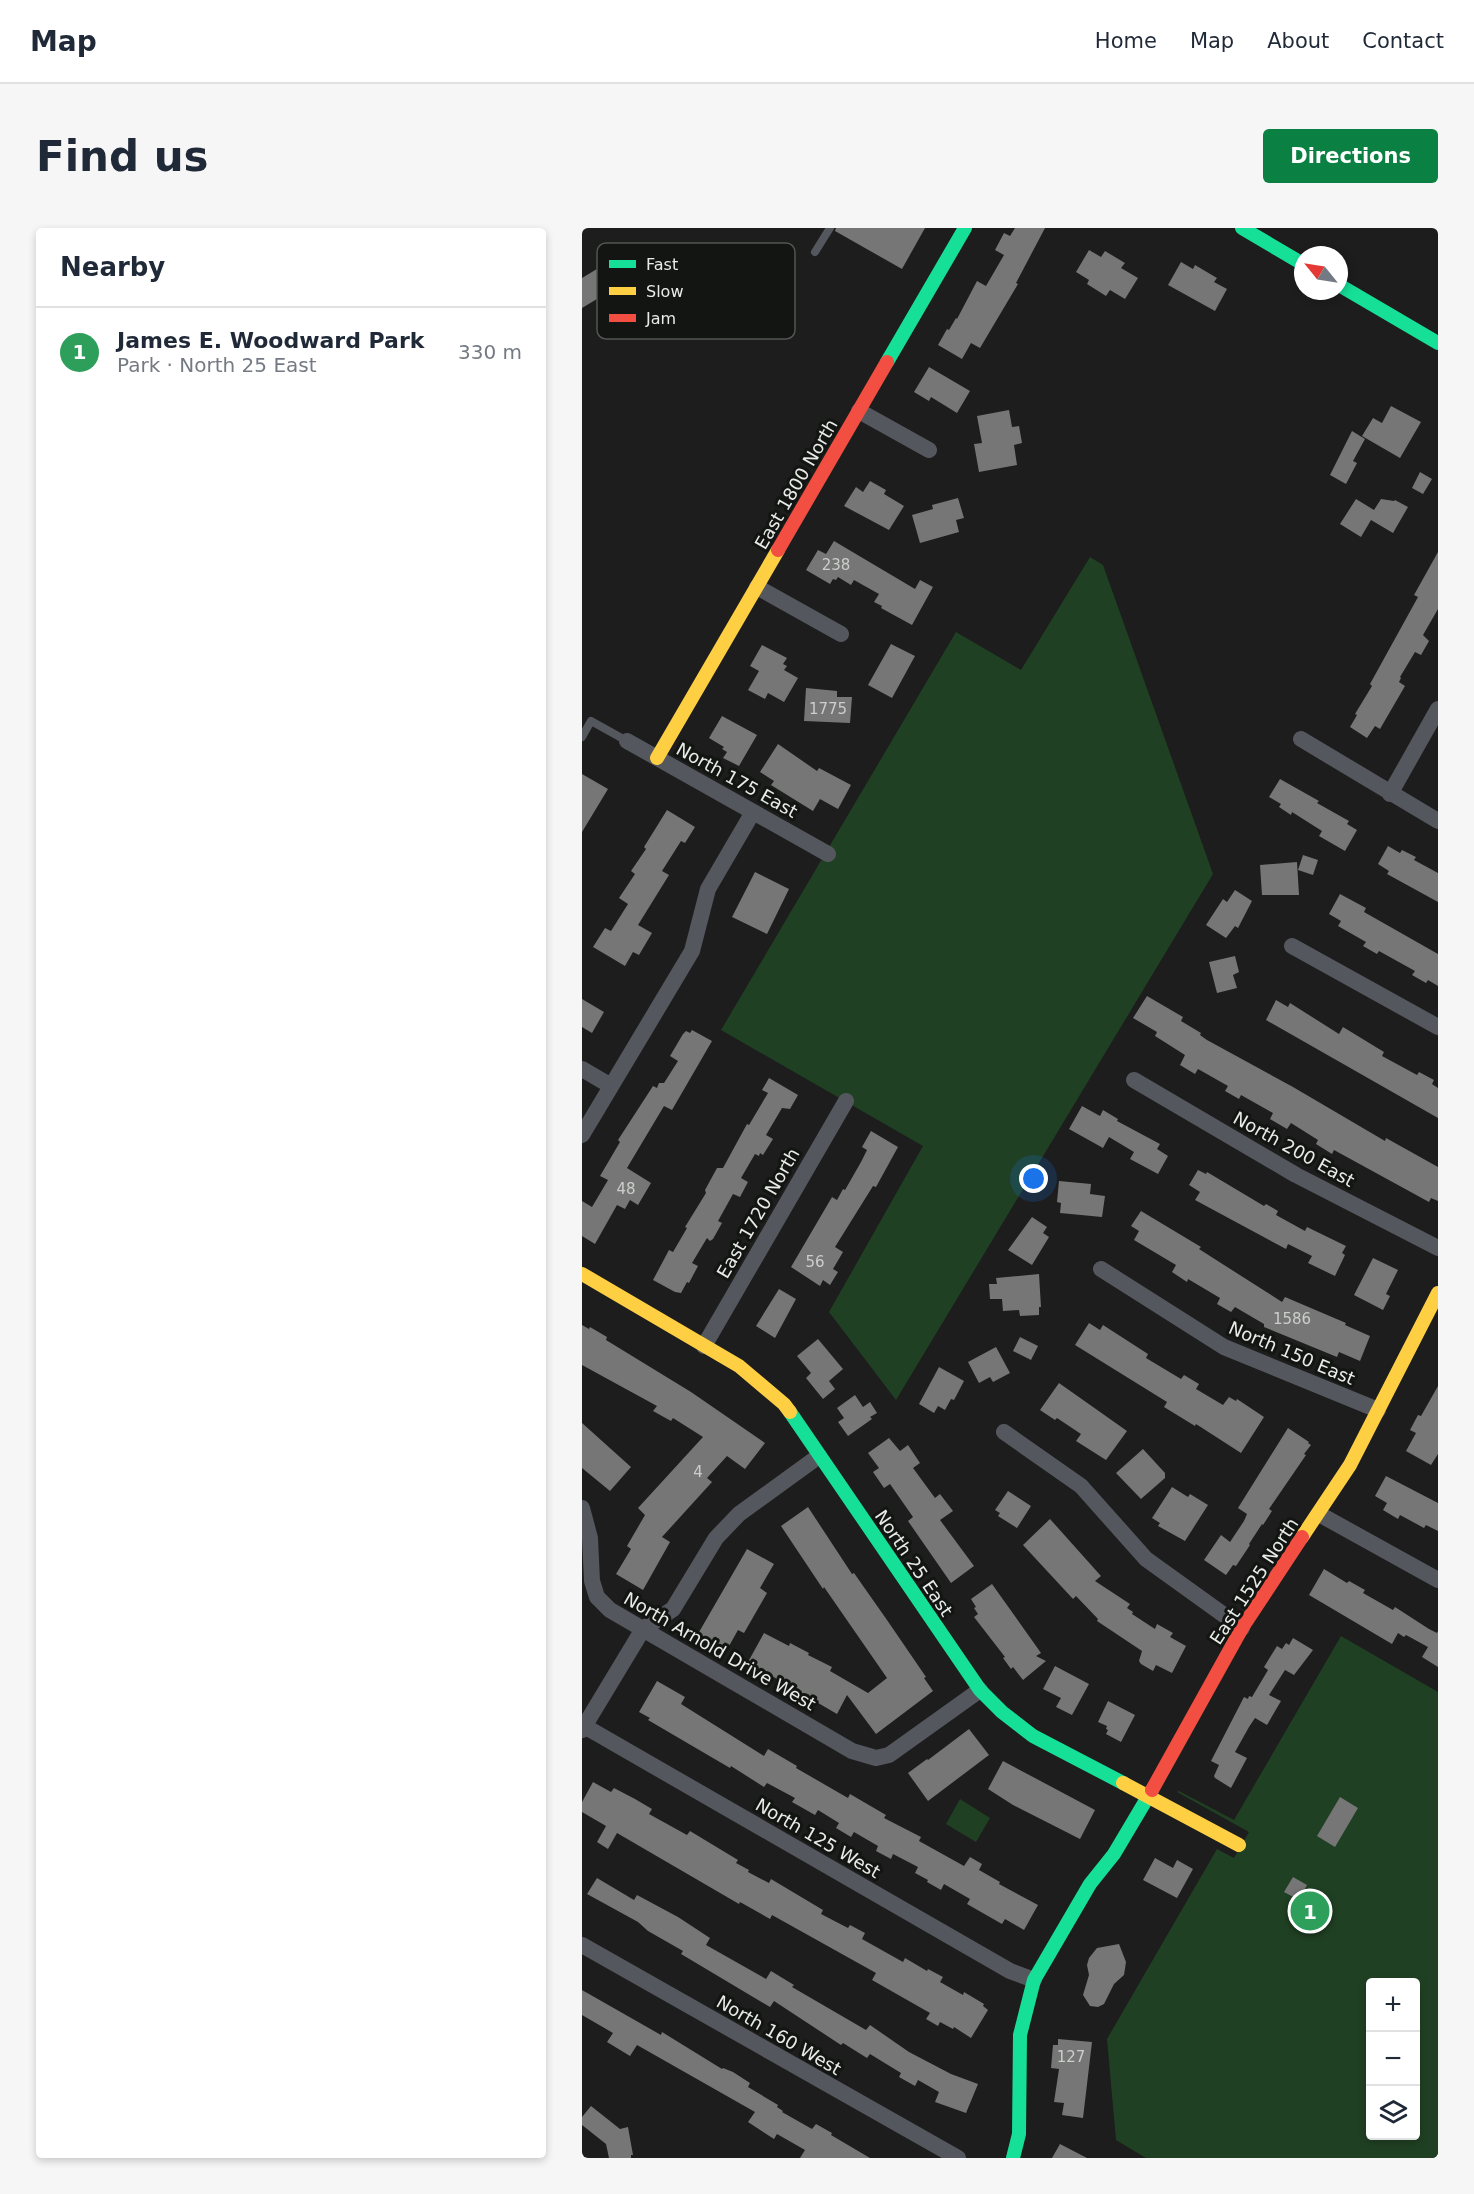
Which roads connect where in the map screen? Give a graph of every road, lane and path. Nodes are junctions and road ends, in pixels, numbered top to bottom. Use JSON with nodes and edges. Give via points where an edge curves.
{"nodes":[{"id":1,"x":830,"y":228,"type":"edge"},
{"id":2,"x":965,"y":228,"type":"edge"},
{"id":3,"x":1242,"y":228,"type":"edge"},
{"id":4,"x":815,"y":252,"type":"dead end"},
{"id":5,"x":1294,"y":259,"type":"edge"},
{"id":6,"x":1348,"y":290,"type":"edge"},
{"id":7,"x":1438,"y":343,"type":"edge"},
{"id":8,"x":859,"y":411,"type":"junction"},
{"id":9,"x":929,"y":450,"type":"dead end"},
{"id":10,"x":757,"y":587,"type":"junction"},
{"id":11,"x":841,"y":633,"type":"dead end"},
{"id":12,"x":1438,"y":709,"type":"edge"},
{"id":13,"x":582,"y":737,"type":"edge"},
{"id":14,"x":1301,"y":739,"type":"dead end"},
{"id":15,"x":627,"y":741,"type":"joint"},
{"id":16,"x":657,"y":758,"type":"junction"},
{"id":17,"x":1390,"y":794,"type":"junction"},
{"id":18,"x":753,"y":812,"type":"junction"},
{"id":19,"x":1438,"y":820,"type":"edge"},
{"id":20,"x":828,"y":854,"type":"dead end"},
{"id":21,"x":1292,"y":946,"type":"dead end"},
{"id":22,"x":1438,"y":1027,"type":"edge"},
{"id":23,"x":582,"y":1069,"type":"edge"},
{"id":24,"x":1134,"y":1080,"type":"dead end"},
{"id":25,"x":611,"y":1086,"type":"junction"},
{"id":26,"x":846,"y":1101,"type":"dead end"},
{"id":27,"x":582,"y":1135,"type":"edge"},
{"id":28,"x":1438,"y":1248,"type":"edge"},
{"id":29,"x":1101,"y":1269,"type":"dead end"},
{"id":30,"x":582,"y":1274,"type":"edge"},
{"id":31,"x":1438,"y":1293,"type":"edge"},
{"id":32,"x":704,"y":1346,"type":"junction"},
{"id":33,"x":1378,"y":1410,"type":"junction"},
{"id":34,"x":1004,"y":1432,"type":"dead end"},
{"id":35,"x":819,"y":1456,"type":"junction"},
{"id":36,"x":582,"y":1508,"type":"edge"},
{"id":37,"x":1319,"y":1514,"type":"junction"},
{"id":38,"x":1438,"y":1580,"type":"edge"},
{"id":39,"x":1242,"y":1628,"type":"junction"},
{"id":40,"x":643,"y":1629,"type":"junction"},
{"id":41,"x":980,"y":1690,"type":"junction"},
{"id":42,"x":583,"y":1728,"type":"edge"},
{"id":43,"x":1148,"y":1797,"type":"junction"},
{"id":44,"x":1239,"y":1845,"type":"dead end"},
{"id":45,"x":582,"y":1945,"type":"edge"},
{"id":46,"x":1034,"y":1980,"type":"junction"},
{"id":47,"x":958,"y":2158,"type":"edge"},
{"id":48,"x":1013,"y":2158,"type":"edge"}],
"edges":[{"from":1,"to":4,"type":"lane"},
{"from":2,"to":8,"type":"street","name":"East 1800 North"},
{"from":3,"to":5,"type":"street"},
{"from":6,"to":7,"type":"street"},
{"from":8,"to":9,"type":"street"},
{"from":8,"to":10,"type":"street","name":"East 1800 North"},
{"from":10,"to":11,"type":"street"},
{"from":10,"to":16,"type":"street","name":"East 1800 North"},
{"from":12,"to":17,"type":"street"},
{"from":13,"to":15,"type":"lane","via":[[591,721]]},
{"from":14,"to":17,"type":"street"},
{"from":15,"to":16,"type":"street","name":"North 175 East"},
{"from":16,"to":18,"type":"street","name":"North 175 East"},
{"from":17,"to":19,"type":"street"},
{"from":18,"to":20,"type":"street","name":"North 175 East"},
{"from":18,"to":25,"type":"street","via":[[708,889],[692,951]]},
{"from":21,"to":22,"type":"street"},
{"from":23,"to":25,"type":"street"},
{"from":24,"to":28,"type":"street","name":"North 200 East","via":[[1296,1175]]},
{"from":25,"to":27,"type":"street"},
{"from":26,"to":32,"type":"street","name":"East 1720 North"},
{"from":29,"to":33,"type":"street","name":"North 150 East","via":[[1224,1347]]},
{"from":30,"to":32,"type":"street","name":"North 25 East"},
{"from":31,"to":33,"type":"street","name":"East 1525 North"},
{"from":32,"to":35,"type":"street","name":"North 25 East","via":[[739,1366],[784,1404]]},
{"from":33,"to":37,"type":"street","name":"East 1525 North"},
{"from":34,"to":39,"type":"street","via":[[1081,1486],[1146,1559]]},
{"from":35,"to":40,"type":"street","via":[[739,1514],[716,1538],[673,1609]]},
{"from":35,"to":41,"type":"street","name":"North 25 East"},
{"from":36,"to":40,"type":"street","name":"North Arnold Drive West","via":[[597,1597],[610,1610]]},
{"from":37,"to":38,"type":"street"},
{"from":37,"to":39,"type":"street","name":"East 1525 North"},
{"from":39,"to":43,"type":"street","name":"East 1525 North"},
{"from":40,"to":41,"type":"street","name":"North Arnold Drive West","via":[[852,1751],[876,1758],[889,1755]]},
{"from":40,"to":42,"type":"street"},
{"from":41,"to":43,"type":"street","name":"North 25 East","via":[[1033,1736]]},
{"from":42,"to":46,"type":"street","name":"North 125 West","via":[[1010,1971]]},
{"from":43,"to":44,"type":"street","name":"North 25 East"},
{"from":43,"to":46,"type":"street","name":"East 1525 North","via":[[1114,1854],[1090,1884]]},
{"from":45,"to":47,"type":"street","name":"North 160 West"},
{"from":46,"to":48,"type":"street","name":"East 1525 North","via":[[1020,2035],[1019,2134]]}]}
